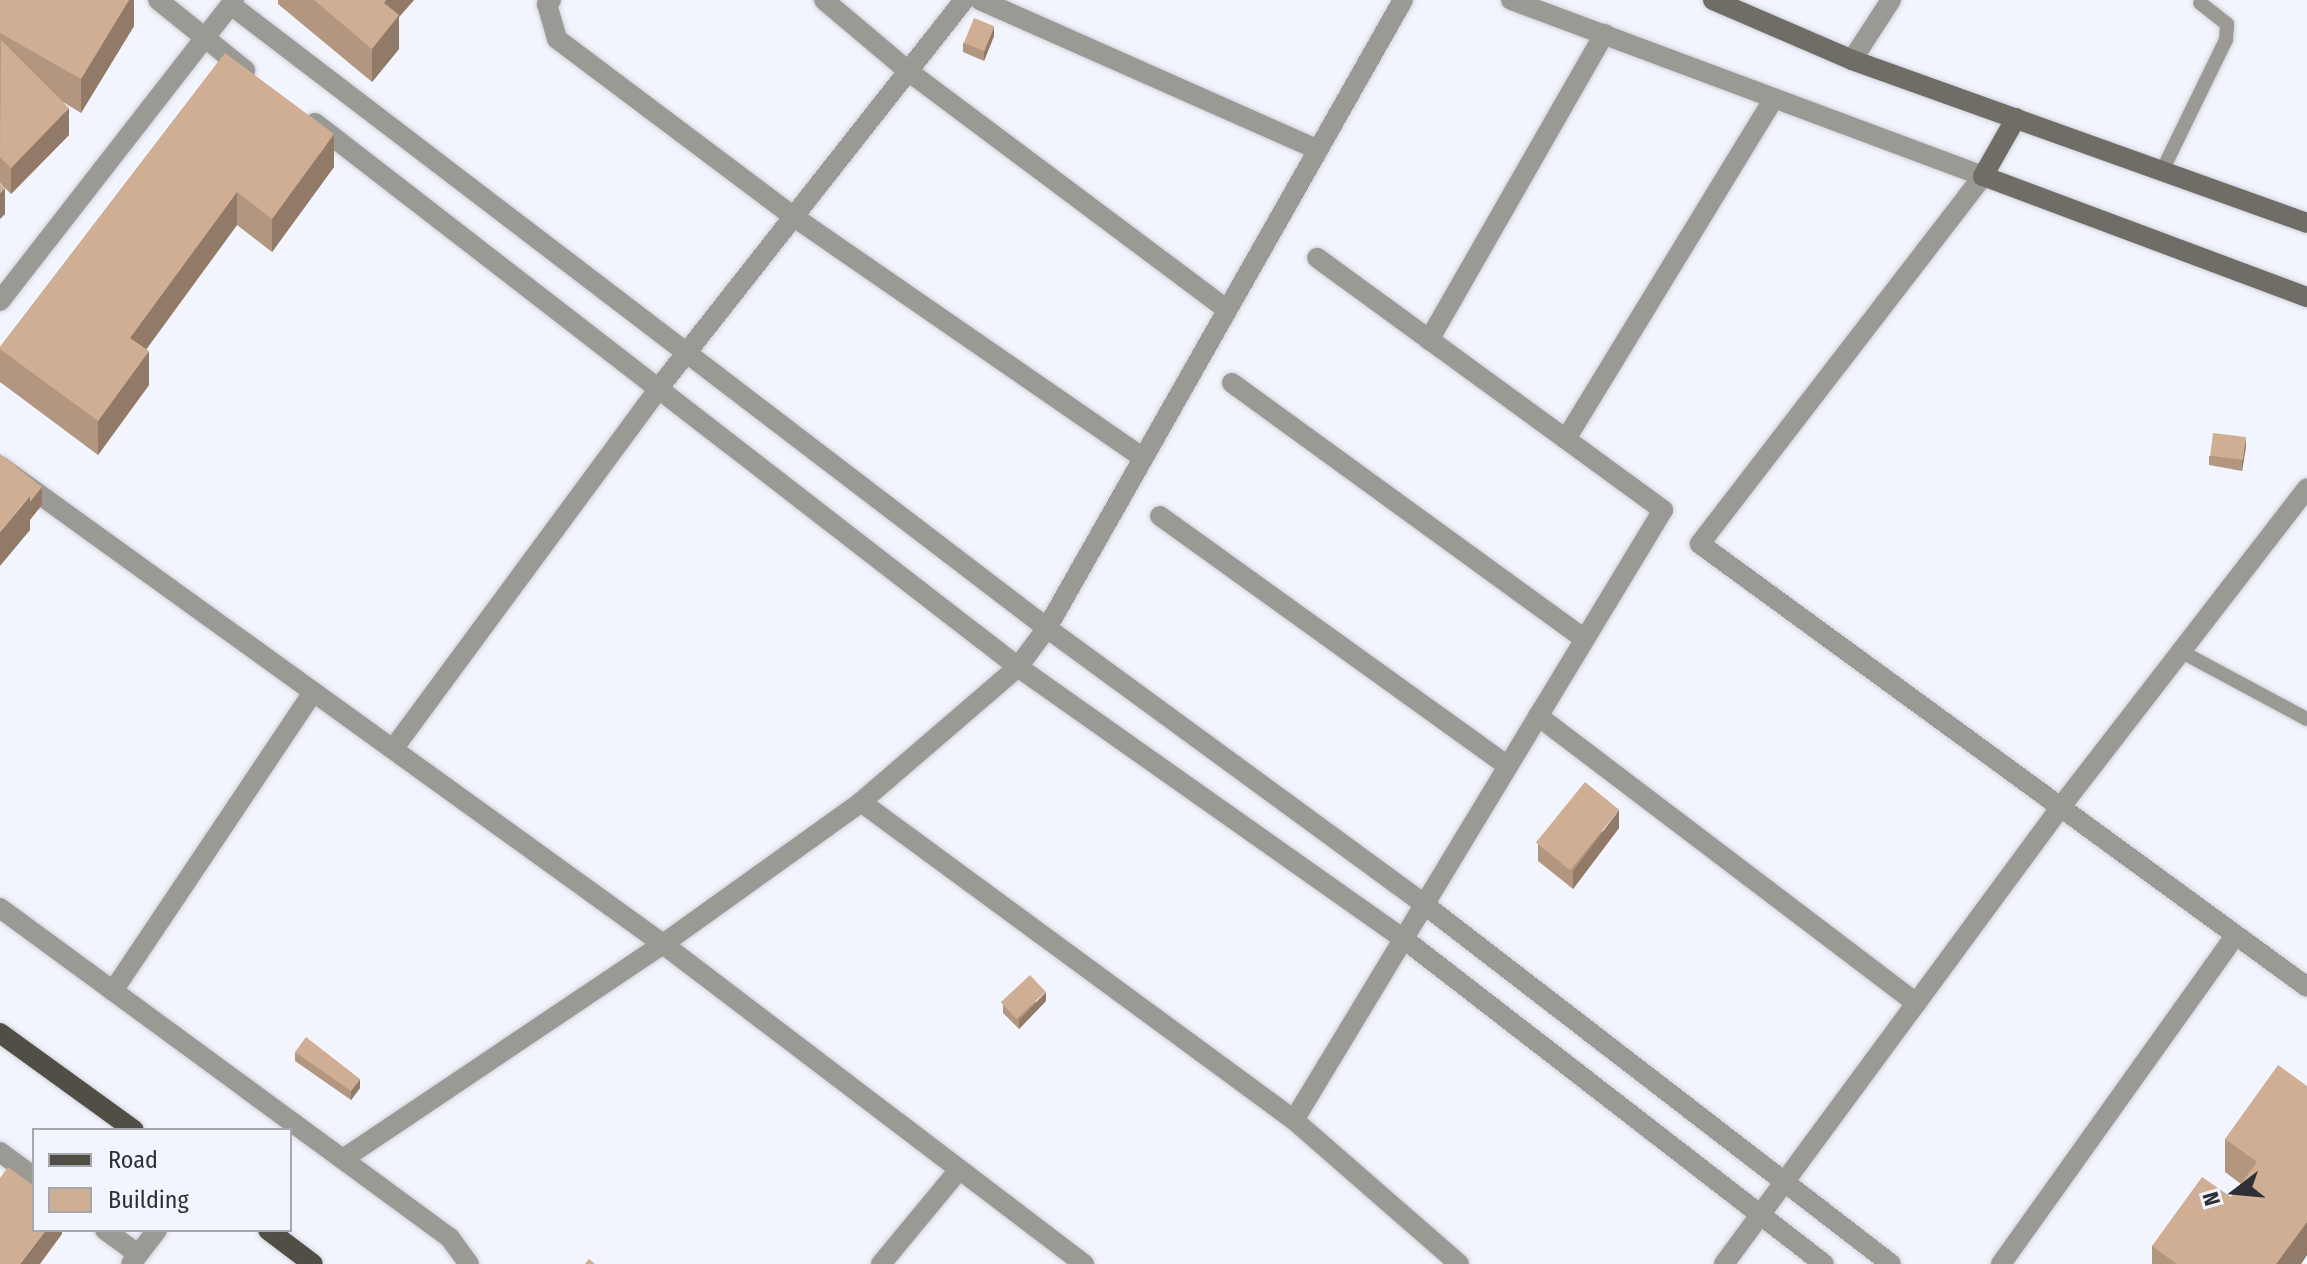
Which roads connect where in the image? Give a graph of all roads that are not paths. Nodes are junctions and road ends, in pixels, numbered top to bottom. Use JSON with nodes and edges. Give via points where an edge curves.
{"nodes":[{"id":1,"x":158,"y":0,"type":"edge"},
{"id":2,"x":551,"y":0,"type":"edge"},
{"id":3,"x":824,"y":0,"type":"edge"},
{"id":4,"x":964,"y":0,"type":"edge"},
{"id":5,"x":980,"y":0,"type":"edge"},
{"id":6,"x":1403,"y":0,"type":"edge"},
{"id":7,"x":1511,"y":0,"type":"edge"},
{"id":8,"x":1713,"y":0,"type":"edge"},
{"id":9,"x":1891,"y":0,"type":"edge"},
{"id":10,"x":233,"y":2,"type":"edge"},
{"id":11,"x":2200,"y":3,"type":"dead end"},
{"id":12,"x":1604,"y":34,"type":"junction"},
{"id":13,"x":205,"y":38,"type":"junction"},
{"id":14,"x":1852,"y":60,"type":"junction"},
{"id":15,"x":908,"y":71,"type":"junction"},
{"id":16,"x":268,"y":87,"type":"edge"},
{"id":17,"x":1774,"y":98,"type":"junction"},
{"id":18,"x":293,"y":106,"type":"edge"},
{"id":19,"x":2016,"y":118,"type":"junction"},
{"id":20,"x":1318,"y":150,"type":"junction"},
{"id":21,"x":2162,"y":171,"type":"junction"},
{"id":22,"x":1983,"y":176,"type":"junction"},
{"id":23,"x":794,"y":217,"type":"junction"},
{"id":24,"x":2307,"y":223,"type":"edge"},
{"id":25,"x":1317,"y":258,"type":"dead end"},
{"id":26,"x":2307,"y":297,"type":"edge"},
{"id":27,"x":0,"y":301,"type":"edge"},
{"id":28,"x":1227,"y":310,"type":"junction"},
{"id":29,"x":1429,"y":340,"type":"junction"},
{"id":30,"x":686,"y":353,"type":"junction"},
{"id":31,"x":1232,"y":383,"type":"dead end"},
{"id":32,"x":658,"y":389,"type":"junction"},
{"id":33,"x":1566,"y":439,"type":"junction"},
{"id":34,"x":1143,"y":458,"type":"junction"},
{"id":35,"x":0,"y":466,"type":"edge"},
{"id":36,"x":2304,"y":495,"type":"edge"},
{"id":37,"x":1160,"y":516,"type":"dead end"},
{"id":38,"x":1047,"y":628,"type":"junction"},
{"id":39,"x":1584,"y":639,"type":"junction"},
{"id":40,"x":2180,"y":651,"type":"junction"},
{"id":41,"x":1018,"y":667,"type":"junction"},
{"id":42,"x":313,"y":692,"type":"junction"},
{"id":43,"x":1538,"y":716,"type":"junction"},
{"id":44,"x":2307,"y":719,"type":"edge"},
{"id":45,"x":393,"y":749,"type":"junction"},
{"id":46,"x":1508,"y":766,"type":"junction"},
{"id":47,"x":861,"y":802,"type":"junction"},
{"id":48,"x":2060,"y":808,"type":"junction"},
{"id":49,"x":1425,"y":905,"type":"junction"},
{"id":50,"x":0,"y":908,"type":"edge"},
{"id":51,"x":2235,"y":936,"type":"junction"},
{"id":52,"x":1404,"y":939,"type":"junction"},
{"id":53,"x":663,"y":944,"type":"junction"},
{"id":54,"x":2307,"y":987,"type":"edge"},
{"id":55,"x":113,"y":991,"type":"junction"},
{"id":56,"x":1916,"y":1003,"type":"junction"},
{"id":57,"x":0,"y":1033,"type":"edge"},
{"id":58,"x":1294,"y":1120,"type":"junction"},
{"id":59,"x":131,"y":1128,"type":"edge"},
{"id":60,"x":0,"y":1152,"type":"edge"},
{"id":61,"x":343,"y":1159,"type":"junction"},
{"id":62,"x":958,"y":1171,"type":"junction"},
{"id":63,"x":32,"y":1176,"type":"edge"},
{"id":64,"x":1784,"y":1182,"type":"junction"},
{"id":65,"x":1760,"y":1215,"type":"junction"},
{"id":66,"x":107,"y":1232,"type":"edge"},
{"id":67,"x":155,"y":1232,"type":"edge"},
{"id":68,"x":271,"y":1232,"type":"edge"},
{"id":69,"x":134,"y":1259,"type":"edge"},
{"id":70,"x":313,"y":1264,"type":"edge"},
{"id":71,"x":469,"y":1264,"type":"edge"},
{"id":72,"x":881,"y":1264,"type":"edge"},
{"id":73,"x":1084,"y":1264,"type":"edge"},
{"id":74,"x":1459,"y":1264,"type":"edge"},
{"id":75,"x":1724,"y":1264,"type":"edge"},
{"id":76,"x":1824,"y":1264,"type":"edge"},
{"id":77,"x":1891,"y":1264,"type":"edge"},
{"id":78,"x":2001,"y":1264,"type":"edge"}],
"edges":[{"from":1,"to":13,"type":"street"},
{"from":2,"to":23,"type":"street","via":[[547,4],[557,39]]},
{"from":3,"to":15,"type":"street"},
{"from":4,"to":15,"type":"street"},
{"from":5,"to":20,"type":"street"},
{"from":6,"to":20,"type":"street"},
{"from":7,"to":12,"type":"street"},
{"from":8,"to":14,"type":"street"},
{"from":9,"to":14,"type":"street"},
{"from":10,"to":13,"type":"street"},
{"from":10,"to":30,"type":"street"},
{"from":11,"to":21,"type":"lane","via":[[2227,24],[2226,40]]},
{"from":12,"to":17,"type":"street"},
{"from":12,"to":29,"type":"street"},
{"from":13,"to":16,"type":"street"},
{"from":13,"to":27,"type":"street"},
{"from":14,"to":19,"type":"street"},
{"from":15,"to":23,"type":"street"},
{"from":15,"to":28,"type":"street"},
{"from":17,"to":22,"type":"street"},
{"from":17,"to":33,"type":"street"},
{"from":18,"to":32,"type":"street"},
{"from":19,"to":21,"type":"street"},
{"from":19,"to":22,"type":"street"},
{"from":20,"to":28,"type":"street"},
{"from":21,"to":24,"type":"street"},
{"from":22,"to":26,"type":"street"},
{"from":22,"to":48,"type":"street","via":[[1700,544]]},
{"from":23,"to":30,"type":"street"},
{"from":23,"to":34,"type":"street"},
{"from":25,"to":29,"type":"street"},
{"from":28,"to":34,"type":"street"},
{"from":29,"to":33,"type":"street"},
{"from":30,"to":32,"type":"street"},
{"from":30,"to":38,"type":"street"},
{"from":31,"to":39,"type":"street"},
{"from":32,"to":41,"type":"street"},
{"from":32,"to":45,"type":"street"},
{"from":33,"to":39,"type":"street","via":[[1663,510]]},
{"from":34,"to":38,"type":"street"},
{"from":35,"to":42,"type":"street"},
{"from":36,"to":40,"type":"street"},
{"from":37,"to":46,"type":"street"},
{"from":38,"to":41,"type":"street"},
{"from":38,"to":49,"type":"street"},
{"from":39,"to":43,"type":"street"},
{"from":40,"to":44,"type":"lane"},
{"from":40,"to":48,"type":"street"},
{"from":41,"to":47,"type":"street"},
{"from":41,"to":52,"type":"street"},
{"from":42,"to":45,"type":"street"},
{"from":42,"to":55,"type":"street"},
{"from":43,"to":46,"type":"street"},
{"from":43,"to":56,"type":"street"},
{"from":45,"to":53,"type":"street"},
{"from":46,"to":49,"type":"street"},
{"from":47,"to":53,"type":"street"},
{"from":47,"to":58,"type":"street"},
{"from":48,"to":51,"type":"street"},
{"from":48,"to":56,"type":"street"},
{"from":49,"to":52,"type":"street"},
{"from":49,"to":64,"type":"street"},
{"from":50,"to":55,"type":"street"},
{"from":51,"to":54,"type":"street"},
{"from":51,"to":78,"type":"street"},
{"from":52,"to":58,"type":"street"},
{"from":52,"to":65,"type":"street"},
{"from":53,"to":61,"type":"street"},
{"from":53,"to":62,"type":"street"},
{"from":55,"to":61,"type":"street"},
{"from":56,"to":64,"type":"street"},
{"from":57,"to":59,"type":"main road"},
{"from":58,"to":74,"type":"street"},
{"from":60,"to":63,"type":"street"},
{"from":61,"to":71,"type":"street","via":[[450,1238]]},
{"from":62,"to":72,"type":"street"},
{"from":62,"to":73,"type":"street"},
{"from":64,"to":65,"type":"street"},
{"from":64,"to":77,"type":"street"},
{"from":65,"to":75,"type":"street"},
{"from":65,"to":76,"type":"street"},
{"from":66,"to":69,"type":"street"},
{"from":67,"to":69,"type":"street"},
{"from":68,"to":70,"type":"main road"}]}
